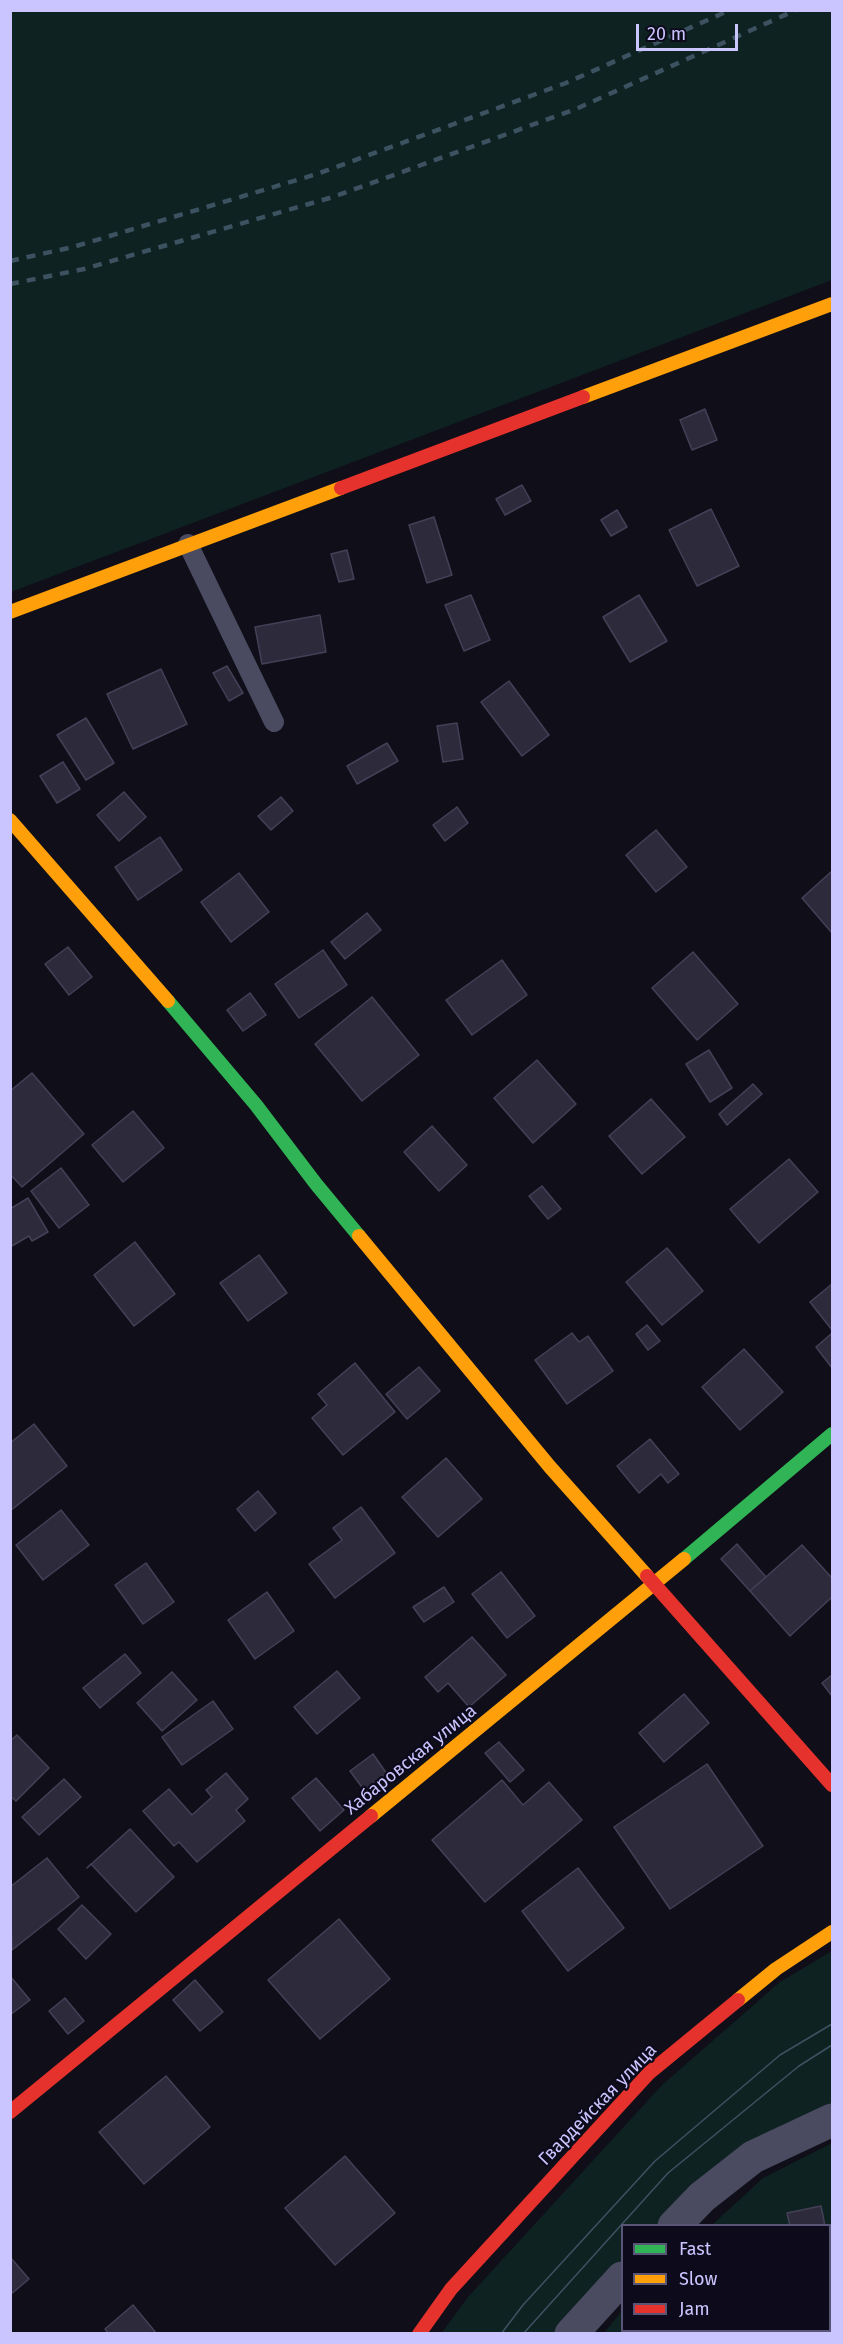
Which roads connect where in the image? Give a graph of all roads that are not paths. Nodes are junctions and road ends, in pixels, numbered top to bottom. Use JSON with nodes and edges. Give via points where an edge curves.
{"nodes":[{"id":1,"x":832,"y":304,"type":"edge"},
{"id":2,"x":188,"y":544,"type":"junction"},
{"id":3,"x":10,"y":612,"type":"edge"},
{"id":4,"x":274,"y":722,"type":"dead end"},
{"id":5,"x":10,"y":820,"type":"edge"},
{"id":6,"x":832,"y":1434,"type":"edge"},
{"id":7,"x":654,"y":1584,"type":"junction"},
{"id":8,"x":832,"y":1785,"type":"edge"},
{"id":9,"x":832,"y":1932,"type":"edge"},
{"id":10,"x":10,"y":2112,"type":"edge"},
{"id":11,"x":832,"y":2120,"type":"edge"},
{"id":12,"x":676,"y":2224,"type":"edge"},
{"id":13,"x":621,"y":2280,"type":"edge"},
{"id":14,"x":419,"y":2334,"type":"edge"},
{"id":15,"x":571,"y":2334,"type":"edge"}],
"edges":[{"from":1,"to":2,"type":"main road"},
{"from":2,"to":3,"type":"main road"},
{"from":2,"to":4,"type":"lane"},
{"from":5,"to":7,"type":"main road","via":[[136,963],[550,1467]]},
{"from":6,"to":7,"type":"main road","name":"Хабаровская улица"},
{"from":7,"to":8,"type":"main road"},
{"from":7,"to":10,"type":"main road","name":"Хабаровская улица"},
{"from":9,"to":14,"type":"main road","name":"Гвардейская улица","via":[[776,1969],[649,2073],[452,2289]]},
{"from":11,"to":12,"type":"street","via":[[753,2157],[702,2197]]},
{"from":13,"to":15,"type":"street"}]}
